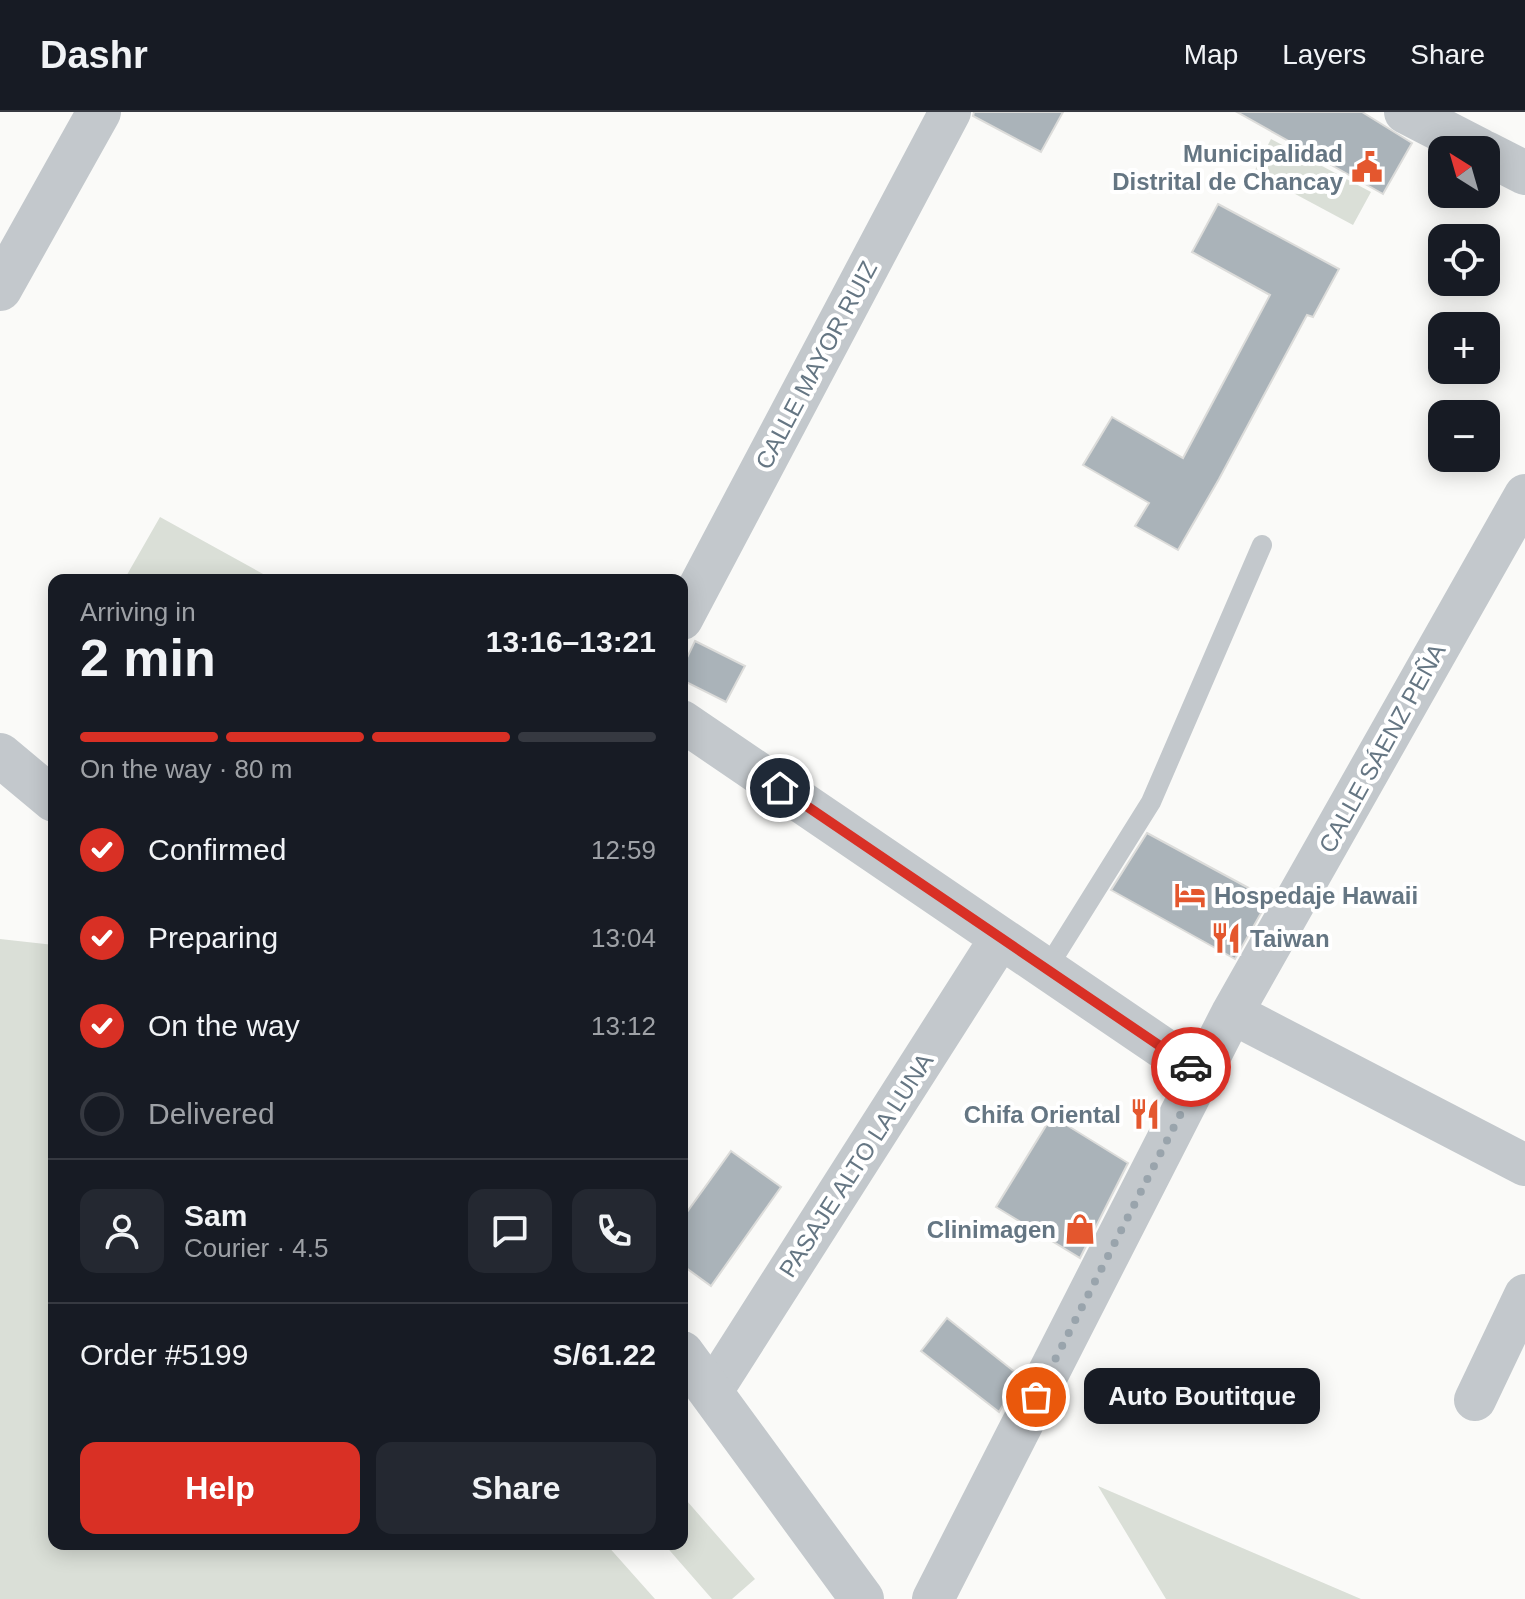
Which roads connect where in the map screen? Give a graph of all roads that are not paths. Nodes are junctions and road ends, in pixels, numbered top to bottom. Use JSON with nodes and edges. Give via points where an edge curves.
{"nodes":[{"id":1,"x":99,"y":112,"type":"edge"},
{"id":2,"x":950,"y":112,"type":"edge"},
{"id":3,"x":1406,"y":112,"type":"edge"},
{"id":4,"x":1453,"y":136,"type":"edge"},
{"id":5,"x":1500,"y":160,"type":"edge"},
{"id":6,"x":1525,"y":173,"type":"edge"},
{"id":7,"x":0,"y":289,"type":"edge"},
{"id":8,"x":1525,"y":495,"type":"edge"},
{"id":9,"x":1262,"y":545,"type":"dead end"},
{"id":10,"x":688,"y":608,"type":"edge"},
{"id":11,"x":688,"y":725,"type":"edge"},
{"id":12,"x":0,"y":755,"type":"edge"},
{"id":13,"x":48,"y":795,"type":"edge"},
{"id":14,"x":1000,"y":939,"type":"junction"},
{"id":15,"x":1046,"y":970,"type":"junction"},
{"id":16,"x":1232,"y":1013,"type":"junction"},
{"id":17,"x":1201,"y":1074,"type":"junction"},
{"id":18,"x":1525,"y":1165,"type":"edge"},
{"id":19,"x":1525,"y":1295,"type":"edge"},
{"id":20,"x":688,"y":1361,"type":"edge"},
{"id":21,"x":712,"y":1391,"type":"junction"},
{"id":22,"x":1475,"y":1400,"type":"dead end"},
{"id":23,"x":862,"y":1599,"type":"edge"},
{"id":24,"x":933,"y":1599,"type":"edge"}],
"edges":[{"from":1,"to":7,"type":"street"},
{"from":2,"to":10,"type":"street","name":"CALLE MAYOR RUIZ"},
{"from":3,"to":4,"type":"street"},
{"from":5,"to":6,"type":"street"},
{"from":8,"to":16,"type":"street","name":"CALLE SÁENZ PEÑA"},
{"from":9,"to":15,"type":"lane","via":[[1151,802]]},
{"from":11,"to":14,"type":"street"},
{"from":12,"to":13,"type":"street"},
{"from":14,"to":15,"type":"street"},
{"from":14,"to":21,"type":"street","name":"PASAJE ALTO LA LUNA"},
{"from":15,"to":17,"type":"street"},
{"from":16,"to":17,"type":"street","name":"CALLE SÁENZ PEÑA"},
{"from":16,"to":18,"type":"street"},
{"from":17,"to":24,"type":"street","name":"CALLE SÁENZ PEÑA"},
{"from":19,"to":22,"type":"street"},
{"from":20,"to":21,"type":"street"},
{"from":21,"to":23,"type":"street"}]}
